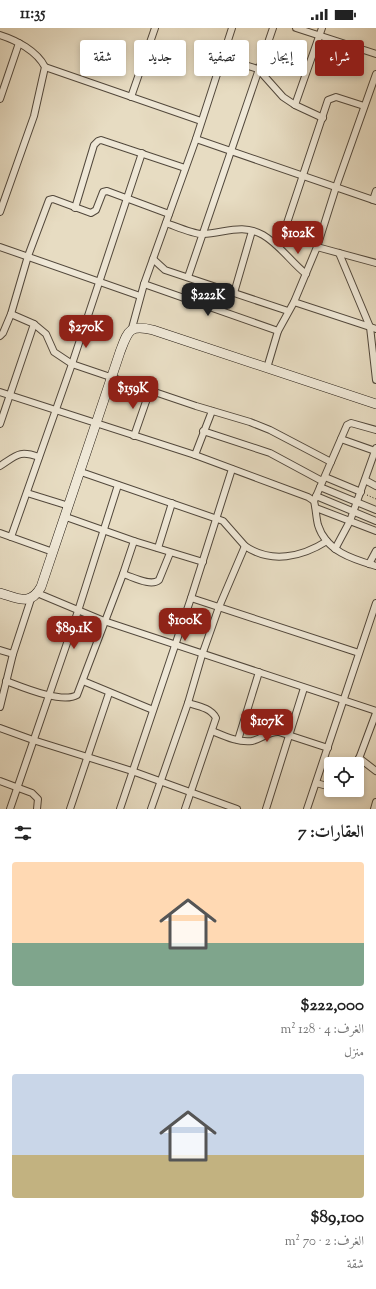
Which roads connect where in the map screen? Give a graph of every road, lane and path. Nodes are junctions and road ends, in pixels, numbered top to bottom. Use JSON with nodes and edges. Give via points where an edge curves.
{"nodes":[{"id":1,"x":155,"y":28,"type":"edge"},
{"id":2,"x":232,"y":28,"type":"edge"},
{"id":3,"x":273,"y":28,"type":"edge"},
{"id":4,"x":296,"y":28,"type":"edge"},
{"id":5,"x":322,"y":28,"type":"edge"},
{"id":6,"x":0,"y":35,"type":"edge"},
{"id":7,"x":320,"y":36,"type":"junction"},
{"id":8,"x":228,"y":40,"type":"edge"},
{"id":9,"x":269,"y":40,"type":"edge"},
{"id":10,"x":19,"y":43,"type":"junction"},
{"id":11,"x":376,"y":54,"type":"edge"},
{"id":12,"x":45,"y":67,"type":"junction"},
{"id":13,"x":257,"y":72,"type":"edge"},
{"id":14,"x":376,"y":74,"type":"edge"},
{"id":15,"x":216,"y":76,"type":"edge"},
{"id":16,"x":264,"y":76,"type":"edge"},
{"id":17,"x":131,"y":97,"type":"junction"},
{"id":18,"x":0,"y":99,"type":"edge"},
{"id":19,"x":295,"y":105,"type":"junction"},
{"id":20,"x":364,"y":106,"type":"junction"},
{"id":21,"x":323,"y":118,"type":"junction"},
{"id":22,"x":202,"y":121,"type":"junction"},
{"id":23,"x":196,"y":139,"type":"junction"},
{"id":24,"x":230,"y":150,"type":"junction"},
{"id":25,"x":142,"y":153,"type":"junction"},
{"id":26,"x":185,"y":168,"type":"junction"},
{"id":27,"x":303,"y":175,"type":"junction"},
{"id":28,"x":336,"y":187,"type":"junction"},
{"id":29,"x":376,"y":191,"type":"edge"},
{"id":30,"x":3,"y":195,"type":"edge"},
{"id":31,"x":127,"y":197,"type":"junction"},
{"id":32,"x":374,"y":201,"type":"edge"},
{"id":33,"x":75,"y":208,"type":"junction"},
{"id":34,"x":0,"y":212,"type":"edge"},
{"id":35,"x":169,"y":214,"type":"junction"},
{"id":36,"x":166,"y":222,"type":"junction"},
{"id":37,"x":252,"y":231,"type":"junction"},
{"id":38,"x":202,"y":235,"type":"junction"},
{"id":39,"x":0,"y":247,"type":"edge"},
{"id":40,"x":279,"y":247,"type":"junction"},
{"id":41,"x":317,"y":247,"type":"junction"},
{"id":42,"x":339,"y":253,"type":"junction"},
{"id":43,"x":28,"y":256,"type":"junction"},
{"id":44,"x":153,"y":259,"type":"junction"},
{"id":45,"x":376,"y":263,"type":"edge"},
{"id":46,"x":306,"y":274,"type":"junction"},
{"id":47,"x":188,"y":277,"type":"junction"},
{"id":48,"x":99,"y":281,"type":"junction"},
{"id":49,"x":144,"y":284,"type":"junction"},
{"id":50,"x":234,"y":293,"type":"junction"},
{"id":51,"x":140,"y":296,"type":"junction"},
{"id":52,"x":294,"y":302,"type":"junction"},
{"id":53,"x":288,"y":311,"type":"junction"},
{"id":54,"x":11,"y":314,"type":"junction"},
{"id":55,"x":34,"y":324,"type":"junction"},
{"id":56,"x":132,"y":328,"type":"junction"},
{"id":57,"x":373,"y":328,"type":"edge"},
{"id":58,"x":278,"y":331,"type":"junction"},
{"id":59,"x":0,"y":336,"type":"edge"},
{"id":60,"x":72,"y":364,"type":"junction"},
{"id":61,"x":267,"y":368,"type":"junction"},
{"id":62,"x":112,"y":378,"type":"junction"},
{"id":63,"x":376,"y":380,"type":"edge"},
{"id":64,"x":150,"y":390,"type":"junction"},
{"id":65,"x":0,"y":392,"type":"edge"},
{"id":66,"x":11,"y":396,"type":"junction"},
{"id":67,"x":376,"y":404,"type":"edge"},
{"id":68,"x":56,"y":411,"type":"junction"},
{"id":69,"x":212,"y":411,"type":"junction"},
{"id":70,"x":0,"y":424,"type":"edge"},
{"id":71,"x":96,"y":424,"type":"junction"},
{"id":72,"x":376,"y":430,"type":"edge"},
{"id":73,"x":204,"y":431,"type":"junction"},
{"id":74,"x":134,"y":436,"type":"junction"},
{"id":75,"x":341,"y":439,"type":"junction"},
{"id":76,"x":375,"y":449,"type":"edge"},
{"id":77,"x":195,"y":455,"type":"junction"},
{"id":78,"x":39,"y":457,"type":"junction"},
{"id":79,"x":331,"y":462,"type":"junction"},
{"id":80,"x":0,"y":466,"type":"edge"},
{"id":81,"x":232,"y":469,"type":"junction"},
{"id":82,"x":80,"y":472,"type":"junction"},
{"id":83,"x":365,"y":480,"type":"junction"},
{"id":84,"x":322,"y":482,"type":"junction"},
{"id":85,"x":118,"y":485,"type":"junction"},
{"id":86,"x":376,"y":486,"type":"edge"},
{"id":87,"x":361,"y":492,"type":"junction"},
{"id":88,"x":27,"y":493,"type":"junction"},
{"id":89,"x":315,"y":499,"type":"junction"},
{"id":90,"x":376,"y":499,"type":"edge"},
{"id":91,"x":357,"y":502,"type":"junction"},
{"id":92,"x":172,"y":503,"type":"junction"},
{"id":93,"x":69,"y":506,"type":"junction"},
{"id":94,"x":316,"y":508,"type":"junction"},
{"id":95,"x":376,"y":510,"type":"edge"},
{"id":96,"x":354,"y":512,"type":"junction"},
{"id":97,"x":66,"y":517,"type":"junction"},
{"id":98,"x":217,"y":518,"type":"junction"},
{"id":99,"x":350,"y":521,"type":"junction"},
{"id":100,"x":376,"y":521,"type":"edge"},
{"id":101,"x":105,"y":530,"type":"junction"},
{"id":102,"x":376,"y":531,"type":"edge"},
{"id":103,"x":0,"y":533,"type":"edge"},
{"id":104,"x":11,"y":537,"type":"junction"},
{"id":105,"x":134,"y":541,"type":"junction"},
{"id":106,"x":327,"y":541,"type":"junction"},
{"id":107,"x":246,"y":546,"type":"junction"},
{"id":108,"x":158,"y":548,"type":"junction"},
{"id":109,"x":335,"y":549,"type":"junction"},
{"id":110,"x":376,"y":551,"type":"edge"},
{"id":111,"x":53,"y":552,"type":"junction"},
{"id":112,"x":170,"y":553,"type":"junction"},
{"id":113,"x":203,"y":562,"type":"junction"},
{"id":114,"x":369,"y":564,"type":"junction"},
{"id":115,"x":376,"y":566,"type":"edge"},
{"id":116,"x":123,"y":574,"type":"junction"},
{"id":117,"x":0,"y":593,"type":"edge"},
{"id":118,"x":34,"y":596,"type":"junction"},
{"id":119,"x":192,"y":598,"type":"junction"},
{"id":120,"x":376,"y":603,"type":"edge"},
{"id":121,"x":219,"y":607,"type":"junction"},
{"id":122,"x":78,"y":611,"type":"junction"},
{"id":123,"x":374,"y":616,"type":"edge"},
{"id":124,"x":104,"y":621,"type":"junction"},
{"id":125,"x":175,"y":644,"type":"junction"},
{"id":126,"x":0,"y":650,"type":"edge"},
{"id":127,"x":359,"y":653,"type":"junction"},
{"id":128,"x":13,"y":654,"type":"junction"},
{"id":129,"x":202,"y":655,"type":"junction"},
{"id":130,"x":259,"y":672,"type":"junction"},
{"id":131,"x":6,"y":681,"type":"junction"},
{"id":132,"x":83,"y":681,"type":"junction"},
{"id":133,"x":304,"y":688,"type":"junction"},
{"id":134,"x":109,"y":693,"type":"junction"},
{"id":135,"x":48,"y":695,"type":"junction"},
{"id":136,"x":343,"y":700,"type":"junction"},
{"id":137,"x":188,"y":702,"type":"junction"},
{"id":138,"x":0,"y":707,"type":"edge"},
{"id":139,"x":153,"y":710,"type":"junction"},
{"id":140,"x":376,"y":712,"type":"edge"},
{"id":141,"x":0,"y":728,"type":"edge"},
{"id":142,"x":212,"y":732,"type":"junction"},
{"id":143,"x":289,"y":736,"type":"junction"},
{"id":144,"x":33,"y":740,"type":"junction"},
{"id":145,"x":238,"y":740,"type":"junction"},
{"id":146,"x":328,"y":748,"type":"junction"},
{"id":147,"x":86,"y":757,"type":"junction"},
{"id":148,"x":359,"y":757,"type":"edge"},
{"id":149,"x":364,"y":764,"type":"edge"},
{"id":150,"x":376,"y":771,"type":"edge"},
{"id":151,"x":132,"y":772,"type":"junction"},
{"id":152,"x":0,"y":781,"type":"edge"},
{"id":153,"x":161,"y":783,"type":"junction"},
{"id":154,"x":316,"y":783,"type":"junction"},
{"id":155,"x":324,"y":785,"type":"edge"},
{"id":156,"x":18,"y":787,"type":"junction"},
{"id":157,"x":190,"y":793,"type":"junction"},
{"id":158,"x":376,"y":802,"type":"edge"},
{"id":159,"x":10,"y":809,"type":"edge"},
{"id":160,"x":37,"y":809,"type":"edge"},
{"id":161,"x":70,"y":809,"type":"edge"},
{"id":162,"x":120,"y":809,"type":"edge"},
{"id":163,"x":152,"y":809,"type":"edge"},
{"id":164,"x":185,"y":809,"type":"edge"},
{"id":165,"x":237,"y":809,"type":"edge"},
{"id":166,"x":266,"y":809,"type":"edge"},
{"id":167,"x":308,"y":809,"type":"edge"},
{"id":168,"x":374,"y":809,"type":"edge"}],
"edges":[{"from":1,"to":17,"type":"street"},
{"from":2,"to":8,"type":"street"},
{"from":3,"to":9,"type":"street"},
{"from":4,"to":7,"type":"street"},
{"from":5,"to":7,"type":"street"},
{"from":6,"to":10,"type":"street"},
{"from":7,"to":11,"type":"street"},
{"from":7,"to":19,"type":"street"},
{"from":10,"to":12,"type":"street","via":[[38,56]]},
{"from":10,"to":18,"type":"street"},
{"from":12,"to":17,"type":"street"},
{"from":12,"to":30,"type":"street","via":[[34,116]]},
{"from":13,"to":24,"type":"street"},
{"from":14,"to":20,"type":"street"},
{"from":15,"to":22,"type":"street"},
{"from":16,"to":19,"type":"street","via":[[282,97]]},
{"from":17,"to":22,"type":"street"},
{"from":19,"to":21,"type":"street"},
{"from":20,"to":21,"type":"street","via":[[332,97],[328,100]]},
{"from":20,"to":28,"type":"street"},
{"from":21,"to":27,"type":"street"},
{"from":22,"to":23,"type":"street"},
{"from":23,"to":24,"type":"street"},
{"from":23,"to":26,"type":"street"},
{"from":24,"to":27,"type":"street"},
{"from":24,"to":38,"type":"street"},
{"from":25,"to":26,"type":"street"},
{"from":25,"to":31,"type":"street"},
{"from":25,"to":33,"type":"street","via":[[101,140],[96,142]]},
{"from":26,"to":35,"type":"street"},
{"from":27,"to":28,"type":"street"},
{"from":27,"to":40,"type":"street"},
{"from":28,"to":32,"type":"street"},
{"from":28,"to":41,"type":"street"},
{"from":29,"to":32,"type":"street"},
{"from":30,"to":34,"type":"street"},
{"from":31,"to":33,"type":"street","via":[[107,191],[100,196],[94,212]]},
{"from":31,"to":35,"type":"street"},
{"from":31,"to":48,"type":"street"},
{"from":33,"to":43,"type":"street","via":[[49,200]]},
{"from":35,"to":36,"type":"street"},
{"from":36,"to":38,"type":"street"},
{"from":36,"to":44,"type":"street"},
{"from":37,"to":38,"type":"street","via":[[225,230]]},
{"from":37,"to":40,"type":"street","via":[[263,235]]},
{"from":37,"to":50,"type":"street"},
{"from":38,"to":47,"type":"street"},
{"from":39,"to":43,"type":"street"},
{"from":40,"to":46,"type":"street"},
{"from":41,"to":42,"type":"street"},
{"from":41,"to":46,"type":"street"},
{"from":42,"to":45,"type":"street"},
{"from":42,"to":57,"type":"street"},
{"from":43,"to":48,"type":"street"},
{"from":43,"to":54,"type":"street"},
{"from":44,"to":47,"type":"street","via":[[165,270]]},
{"from":44,"to":49,"type":"street"},
{"from":46,"to":52,"type":"street"},
{"from":47,"to":50,"type":"street"},
{"from":48,"to":51,"type":"street"},
{"from":48,"to":60,"type":"street"},
{"from":49,"to":51,"type":"street"},
{"from":49,"to":58,"type":"street"},
{"from":50,"to":53,"type":"street"},
{"from":51,"to":56,"type":"street"},
{"from":52,"to":53,"type":"street"},
{"from":52,"to":57,"type":"street"},
{"from":53,"to":58,"type":"street"},
{"from":54,"to":55,"type":"street"},
{"from":54,"to":59,"type":"street"},
{"from":55,"to":60,"type":"street","via":[[46,334],[54,352]]},
{"from":55,"to":66,"type":"street"},
{"from":56,"to":61,"type":"main road","via":[[153,330]]},
{"from":56,"to":62,"type":"main road","via":[[125,339]]},
{"from":57,"to":63,"type":"street"},
{"from":58,"to":61,"type":"street"},
{"from":60,"to":62,"type":"street"},
{"from":60,"to":68,"type":"street"},
{"from":61,"to":67,"type":"main road"},
{"from":62,"to":64,"type":"street"},
{"from":62,"to":71,"type":"main road"},
{"from":64,"to":69,"type":"street"},
{"from":64,"to":74,"type":"street"},
{"from":65,"to":66,"type":"street"},
{"from":66,"to":68,"type":"street"},
{"from":66,"to":70,"type":"street"},
{"from":68,"to":71,"type":"street"},
{"from":68,"to":78,"type":"street"},
{"from":69,"to":73,"type":"street"},
{"from":69,"to":79,"type":"street","via":[[270,430]]},
{"from":71,"to":74,"type":"street"},
{"from":71,"to":82,"type":"main road"},
{"from":72,"to":75,"type":"street","via":[[348,424]]},
{"from":73,"to":77,"type":"street"},
{"from":73,"to":84,"type":"street","via":[[270,453]]},
{"from":74,"to":77,"type":"street"},
{"from":75,"to":76,"type":"street"},
{"from":75,"to":79,"type":"street"},
{"from":76,"to":83,"type":"street"},
{"from":77,"to":81,"type":"street"},
{"from":78,"to":80,"type":"street","via":[[22,453]]},
{"from":78,"to":88,"type":"street"},
{"from":79,"to":84,"type":"street"},
{"from":81,"to":89,"type":"street"},
{"from":81,"to":98,"type":"street"},
{"from":82,"to":85,"type":"street"},
{"from":82,"to":93,"type":"main road"},
{"from":83,"to":86,"type":"street"},
{"from":83,"to":87,"type":"street"},
{"from":84,"to":87,"type":"street"},
{"from":84,"to":89,"type":"street"},
{"from":84,"to":91,"type":"street"},
{"from":85,"to":92,"type":"street"},
{"from":85,"to":101,"type":"street"},
{"from":87,"to":90,"type":"path"},
{"from":87,"to":91,"type":"street"},
{"from":88,"to":93,"type":"street"},
{"from":88,"to":104,"type":"street"},
{"from":89,"to":94,"type":"street"},
{"from":89,"to":96,"type":"street"},
{"from":91,"to":95,"type":"street"},
{"from":91,"to":96,"type":"street"},
{"from":92,"to":98,"type":"street"},
{"from":92,"to":108,"type":"street"},
{"from":93,"to":97,"type":"main road"},
{"from":94,"to":99,"type":"street"},
{"from":94,"to":106,"type":"street","via":[[318,525]]},
{"from":96,"to":99,"type":"street"},
{"from":96,"to":100,"type":"street"},
{"from":97,"to":101,"type":"street"},
{"from":97,"to":111,"type":"main road"},
{"from":98,"to":107,"type":"street","via":[[223,520]]},
{"from":98,"to":113,"type":"street"},
{"from":99,"to":102,"type":"street"},
{"from":99,"to":109,"type":"street"},
{"from":101,"to":105,"type":"street"},
{"from":101,"to":122,"type":"street"},
{"from":103,"to":104,"type":"street"},
{"from":104,"to":111,"type":"street"},
{"from":105,"to":108,"type":"street"},
{"from":105,"to":116,"type":"street"},
{"from":106,"to":107,"type":"street","via":[[302,554],[283,557],[255,553]]},
{"from":106,"to":109,"type":"street"},
{"from":107,"to":121,"type":"street"},
{"from":108,"to":112,"type":"street"},
{"from":109,"to":114,"type":"street","via":[[354,560]]},
{"from":110,"to":114,"type":"street"},
{"from":111,"to":118,"type":"main road"},
{"from":112,"to":113,"type":"street"},
{"from":112,"to":116,"type":"street","via":[[156,582]]},
{"from":113,"to":119,"type":"street"},
{"from":114,"to":115,"type":"street"},
{"from":116,"to":124,"type":"street"},
{"from":117,"to":118,"type":"main road","via":[[24,600]]},
{"from":118,"to":122,"type":"street"},
{"from":118,"to":128,"type":"street"},
{"from":119,"to":121,"type":"street"},
{"from":119,"to":125,"type":"street"},
{"from":120,"to":123,"type":"street"},
{"from":121,"to":127,"type":"street"},
{"from":121,"to":129,"type":"street"},
{"from":122,"to":124,"type":"street"},
{"from":122,"to":135,"type":"street"},
{"from":123,"to":127,"type":"street"},
{"from":124,"to":125,"type":"street"},
{"from":124,"to":132,"type":"street"},
{"from":125,"to":129,"type":"street"},
{"from":125,"to":139,"type":"street"},
{"from":126,"to":128,"type":"street"},
{"from":127,"to":136,"type":"street"},
{"from":128,"to":131,"type":"street"},
{"from":129,"to":130,"type":"street"},
{"from":129,"to":137,"type":"street"},
{"from":130,"to":133,"type":"street"},
{"from":130,"to":145,"type":"street"},
{"from":131,"to":135,"type":"street"},
{"from":131,"to":138,"type":"street"},
{"from":132,"to":134,"type":"street"},
{"from":132,"to":135,"type":"street","via":[[73,697]]},
{"from":133,"to":136,"type":"street"},
{"from":133,"to":143,"type":"street"},
{"from":134,"to":139,"type":"street"},
{"from":134,"to":147,"type":"street"},
{"from":135,"to":144,"type":"street"},
{"from":136,"to":140,"type":"street"},
{"from":136,"to":146,"type":"street"},
{"from":137,"to":142,"type":"street","via":[[208,709],[214,714],[216,718]]},
{"from":137,"to":153,"type":"street"},
{"from":139,"to":151,"type":"street"},
{"from":140,"to":148,"type":"street"},
{"from":141,"to":144,"type":"street"},
{"from":142,"to":145,"type":"street"},
{"from":142,"to":157,"type":"street"},
{"from":143,"to":145,"type":"street","via":[[274,731],[253,741]]},
{"from":143,"to":146,"type":"street"},
{"from":143,"to":166,"type":"street"},
{"from":144,"to":147,"type":"street"},
{"from":144,"to":156,"type":"street"},
{"from":146,"to":154,"type":"street"},
{"from":147,"to":151,"type":"street"},
{"from":147,"to":161,"type":"street"},
{"from":149,"to":150,"type":"street"},
{"from":151,"to":153,"type":"street"},
{"from":151,"to":162,"type":"street"},
{"from":152,"to":156,"type":"street"},
{"from":153,"to":157,"type":"street"},
{"from":153,"to":163,"type":"street"},
{"from":154,"to":155,"type":"street"},
{"from":154,"to":167,"type":"street"},
{"from":156,"to":159,"type":"street"},
{"from":156,"to":160,"type":"street","via":[[32,793],[38,799]]},
{"from":157,"to":164,"type":"street"},
{"from":157,"to":165,"type":"street"},
{"from":158,"to":168,"type":"street"}]}
